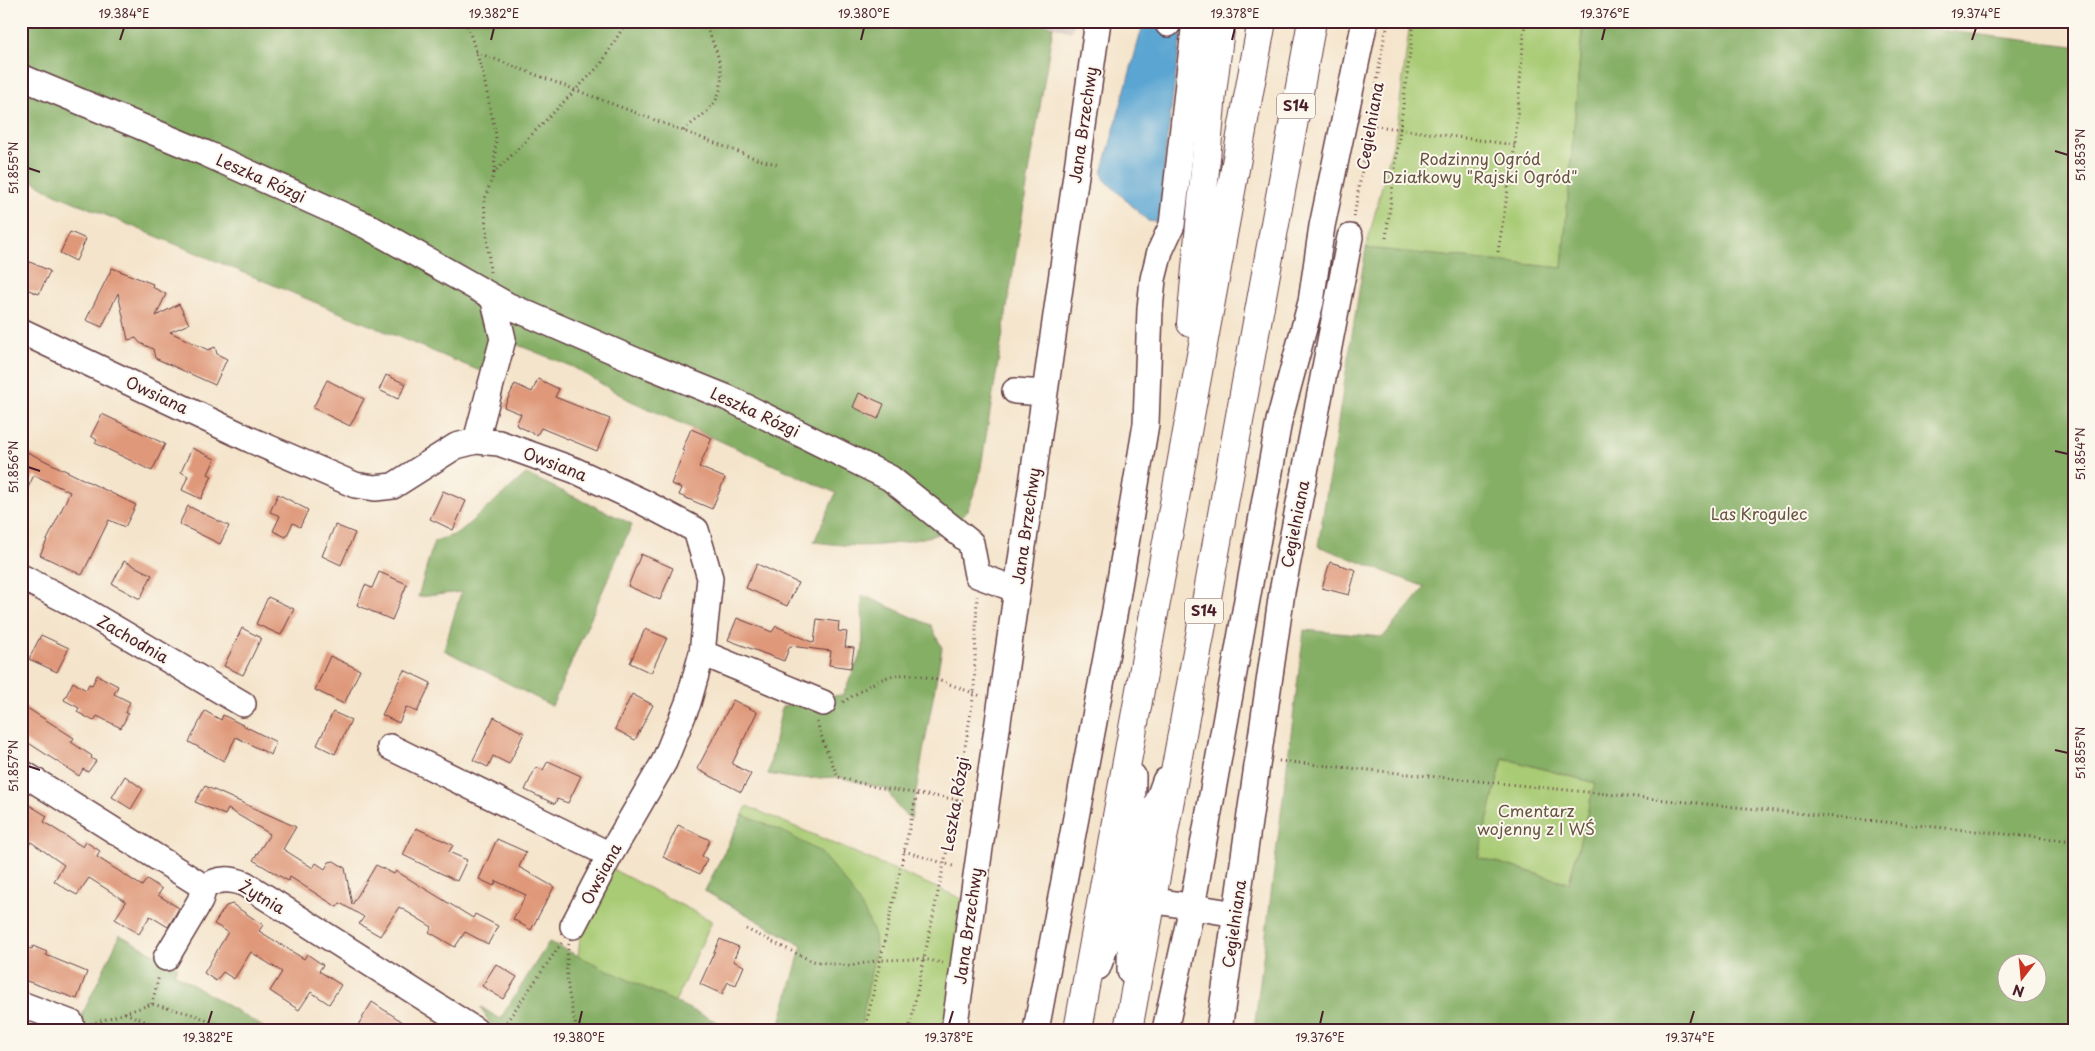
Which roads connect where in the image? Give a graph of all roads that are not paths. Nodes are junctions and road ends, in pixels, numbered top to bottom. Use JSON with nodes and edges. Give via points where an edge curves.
{"nodes":[{"id":1,"x":1098,"y":21,"type":"edge"},
{"id":2,"x":1195,"y":21,"type":"edge"},
{"id":3,"x":1221,"y":21,"type":"edge"},
{"id":4,"x":1262,"y":21,"type":"edge"},
{"id":5,"x":1312,"y":21,"type":"edge"},
{"id":6,"x":1365,"y":21,"type":"edge"},
{"id":7,"x":21,"y":76,"type":"edge"},
{"id":8,"x":1350,"y":237,"type":"road end"},
{"id":9,"x":493,"y":297,"type":"junction"},
{"id":10,"x":21,"y":331,"type":"edge"},
{"id":11,"x":1015,"y":391,"type":"dead end"},
{"id":12,"x":1045,"y":393,"type":"junction"},
{"id":13,"x":476,"y":441,"type":"junction"},
{"id":14,"x":1180,"y":470,"type":"junction"},
{"id":15,"x":21,"y":577,"type":"edge"},
{"id":16,"x":1017,"y":590,"type":"junction"},
{"id":17,"x":702,"y":653,"type":"junction"},
{"id":18,"x":816,"y":700,"type":"road end"},
{"id":19,"x":243,"y":704,"type":"dead end"},
{"id":20,"x":1133,"y":728,"type":"junction"},
{"id":21,"x":1182,"y":736,"type":"junction"},
{"id":22,"x":390,"y":747,"type":"dead end"},
{"id":23,"x":21,"y":772,"type":"edge"},
{"id":24,"x":610,"y":855,"type":"junction"},
{"id":25,"x":1132,"y":874,"type":"junction"},
{"id":26,"x":204,"y":887,"type":"junction"},
{"id":27,"x":1151,"y":900,"type":"junction"},
{"id":28,"x":1192,"y":907,"type":"junction"},
{"id":29,"x":1236,"y":914,"type":"junction"},
{"id":30,"x":573,"y":926,"type":"road end"},
{"id":31,"x":166,"y":958,"type":"road end"},
{"id":32,"x":21,"y":1004,"type":"edge"},
{"id":33,"x":1080,"y":1020,"type":"edge"},
{"id":34,"x":1129,"y":1025,"type":"edge"},
{"id":35,"x":69,"y":1026,"type":"edge"},
{"id":36,"x":475,"y":1030,"type":"edge"},
{"id":37,"x":954,"y":1030,"type":"edge"},
{"id":38,"x":1036,"y":1030,"type":"edge"},
{"id":39,"x":1164,"y":1030,"type":"edge"},
{"id":40,"x":1220,"y":1030,"type":"edge"}],
"edges":[{"from":1,"to":12,"type":"street","name":"Jana Brzechwy"},
{"from":2,"to":38,"type":"street","via":[[1172,225],[1160,251],[1153,279],[1146,424],[1113,620]]},
{"from":3,"to":14,"type":"highway","via":[[1197,250]]},
{"from":4,"to":14,"type":"highway"},
{"from":5,"to":21,"type":"highway","number":"S14"},
{"from":6,"to":28,"type":"street","via":[[1322,226],[1311,302],[1279,421]]},
{"from":7,"to":9,"type":"street","name":"Leszka Rózgi","via":[[180,142],[367,226]]},
{"from":8,"to":29,"type":"street","name":"Cegielniana","via":[[1282,592]]},
{"from":9,"to":13,"type":"street","via":[[503,339]]},
{"from":9,"to":16,"type":"street","name":"Leszka Rózgi","via":[[728,398],[890,478],[970,543],[977,575]]},
{"from":10,"to":13,"type":"street","name":"Owsiana","via":[[251,440],[355,485],[393,486],[456,446]]},
{"from":11,"to":12,"type":"street"},
{"from":12,"to":16,"type":"street","name":"Jana Brzechwy"},
{"from":13,"to":17,"type":"street","name":"Owsiana","via":[[499,443],[574,470],[696,530],[710,578]]},
{"from":14,"to":20,"type":"highway"},
{"from":15,"to":19,"type":"street","name":"Zachodnia","via":[[72,603]]},
{"from":16,"to":37,"type":"street","name":"Jana Brzechwy"},
{"from":17,"to":18,"type":"street"},
{"from":17,"to":24,"type":"street","name":"Owsiana","via":[[688,703],[664,762]]},
{"from":20,"to":25,"type":"street"},
{"from":20,"to":33,"type":"highway"},
{"from":21,"to":25,"type":"street"},
{"from":21,"to":27,"type":"highway","number":"S14"},
{"from":22,"to":24,"type":"street"},
{"from":23,"to":26,"type":"street"},
{"from":24,"to":30,"type":"street","name":"Owsiana"},
{"from":25,"to":33,"type":"street"},
{"from":25,"to":34,"type":"street"},
{"from":26,"to":31,"type":"street","via":[[200,900]]},
{"from":26,"to":36,"type":"street","name":"Żytnia","via":[[222,879],[245,884]]},
{"from":27,"to":28,"type":"street"},
{"from":27,"to":34,"type":"highway","number":"S14"},
{"from":28,"to":29,"type":"street"},
{"from":28,"to":39,"type":"street"},
{"from":29,"to":40,"type":"street","name":"Cegielniana"},
{"from":32,"to":35,"type":"street"}]}
